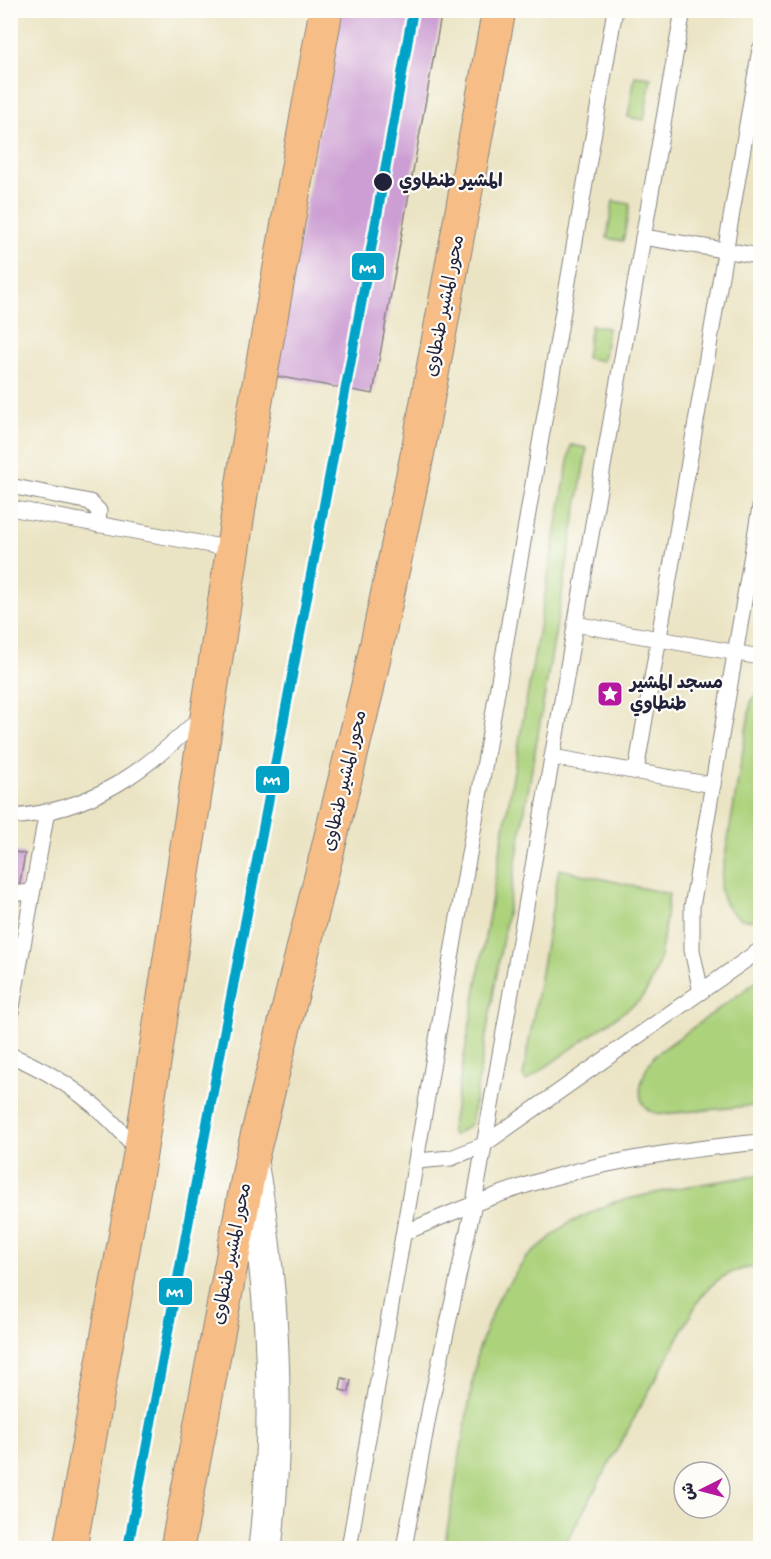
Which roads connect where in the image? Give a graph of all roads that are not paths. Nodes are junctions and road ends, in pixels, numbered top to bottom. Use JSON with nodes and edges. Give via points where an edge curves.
{"nodes":[{"id":1,"x":326,"y":10,"type":"edge"},
{"id":2,"x":499,"y":10,"type":"edge"},
{"id":3,"x":615,"y":10,"type":"edge"},
{"id":4,"x":684,"y":10,"type":"edge"},
{"id":5,"x":760,"y":49,"type":"edge"},
{"id":6,"x":644,"y":237,"type":"junction"},
{"id":7,"x":726,"y":251,"type":"junction"},
{"id":8,"x":760,"y":256,"type":"edge"},
{"id":9,"x":10,"y":486,"type":"edge"},
{"id":10,"x":760,"y":507,"type":"edge"},
{"id":11,"x":10,"y":508,"type":"edge"},
{"id":12,"x":98,"y":525,"type":"junction"},
{"id":13,"x":232,"y":549,"type":"junction"},
{"id":14,"x":575,"y":624,"type":"junction"},
{"id":15,"x":659,"y":639,"type":"junction"},
{"id":16,"x":736,"y":652,"type":"junction"},
{"id":17,"x":760,"y":657,"type":"edge"},
{"id":18,"x":206,"y":712,"type":"junction"},
{"id":19,"x":552,"y":757,"type":"junction"},
{"id":20,"x":636,"y":771,"type":"junction"},
{"id":21,"x":712,"y":785,"type":"junction"},
{"id":22,"x":47,"y":811,"type":"junction"},
{"id":23,"x":10,"y":817,"type":"edge"},
{"id":24,"x":32,"y":892,"type":"junction"},
{"id":25,"x":10,"y":894,"type":"edge"},
{"id":26,"x":760,"y":950,"type":"edge"},
{"id":27,"x":701,"y":992,"type":"junction"},
{"id":28,"x":10,"y":1018,"type":"edge"},
{"id":29,"x":10,"y":1055,"type":"edge"},
{"id":30,"x":760,"y":1142,"type":"edge"},
{"id":31,"x":483,"y":1145,"type":"junction"},
{"id":32,"x":140,"y":1154,"type":"junction"},
{"id":33,"x":251,"y":1161,"type":"junction"},
{"id":34,"x":417,"y":1161,"type":"junction"},
{"id":35,"x":474,"y":1203,"type":"junction"},
{"id":36,"x":404,"y":1233,"type":"junction"},
{"id":37,"x":70,"y":1548,"type":"edge"},
{"id":38,"x":177,"y":1548,"type":"edge"},
{"id":39,"x":265,"y":1548,"type":"edge"},
{"id":40,"x":349,"y":1548,"type":"edge"},
{"id":41,"x":404,"y":1548,"type":"edge"}],
"edges":[{"from":1,"to":13,"type":"highway"},
{"from":2,"to":33,"type":"highway","name":"محور المشير طنطاوى","via":[[417,456],[370,679]]},
{"from":3,"to":34,"type":"lane"},
{"from":4,"to":6,"type":"lane"},
{"from":5,"to":7,"type":"lane"},
{"from":6,"to":7,"type":"lane"},
{"from":6,"to":14,"type":"lane"},
{"from":7,"to":8,"type":"lane"},
{"from":7,"to":15,"type":"lane"},
{"from":9,"to":12,"type":"lane","via":[[90,502],[99,511]]},
{"from":10,"to":16,"type":"lane"},
{"from":11,"to":12,"type":"lane"},
{"from":12,"to":13,"type":"lane"},
{"from":13,"to":18,"type":"highway"},
{"from":14,"to":15,"type":"lane"},
{"from":14,"to":19,"type":"lane"},
{"from":15,"to":16,"type":"lane"},
{"from":15,"to":20,"type":"lane"},
{"from":16,"to":17,"type":"lane"},
{"from":16,"to":21,"type":"lane"},
{"from":18,"to":22,"type":"lane","via":[[170,747],[130,777],[87,799]]},
{"from":18,"to":32,"type":"highway"},
{"from":19,"to":20,"type":"lane"},
{"from":19,"to":31,"type":"lane"},
{"from":20,"to":21,"type":"lane"},
{"from":21,"to":27,"type":"lane","via":[[691,928]]},
{"from":22,"to":23,"type":"lane"},
{"from":22,"to":24,"type":"lane"},
{"from":24,"to":25,"type":"lane"},
{"from":24,"to":28,"type":"lane"},
{"from":26,"to":27,"type":"lane"},
{"from":27,"to":31,"type":"lane"},
{"from":29,"to":32,"type":"lane","via":[[56,1077],[80,1094],[123,1132]]},
{"from":30,"to":35,"type":"lane","via":[[623,1160],[553,1177]]},
{"from":31,"to":34,"type":"lane","via":[[452,1158]]},
{"from":31,"to":35,"type":"lane"},
{"from":32,"to":37,"type":"highway"},
{"from":33,"to":38,"type":"highway","name":"محور المشير طنطاوى"},
{"from":33,"to":39,"type":"street","via":[[269,1275],[274,1344],[274,1448]]},
{"from":34,"to":36,"type":"lane"},
{"from":35,"to":36,"type":"lane"},
{"from":35,"to":41,"type":"lane"},
{"from":36,"to":40,"type":"lane"}]}
